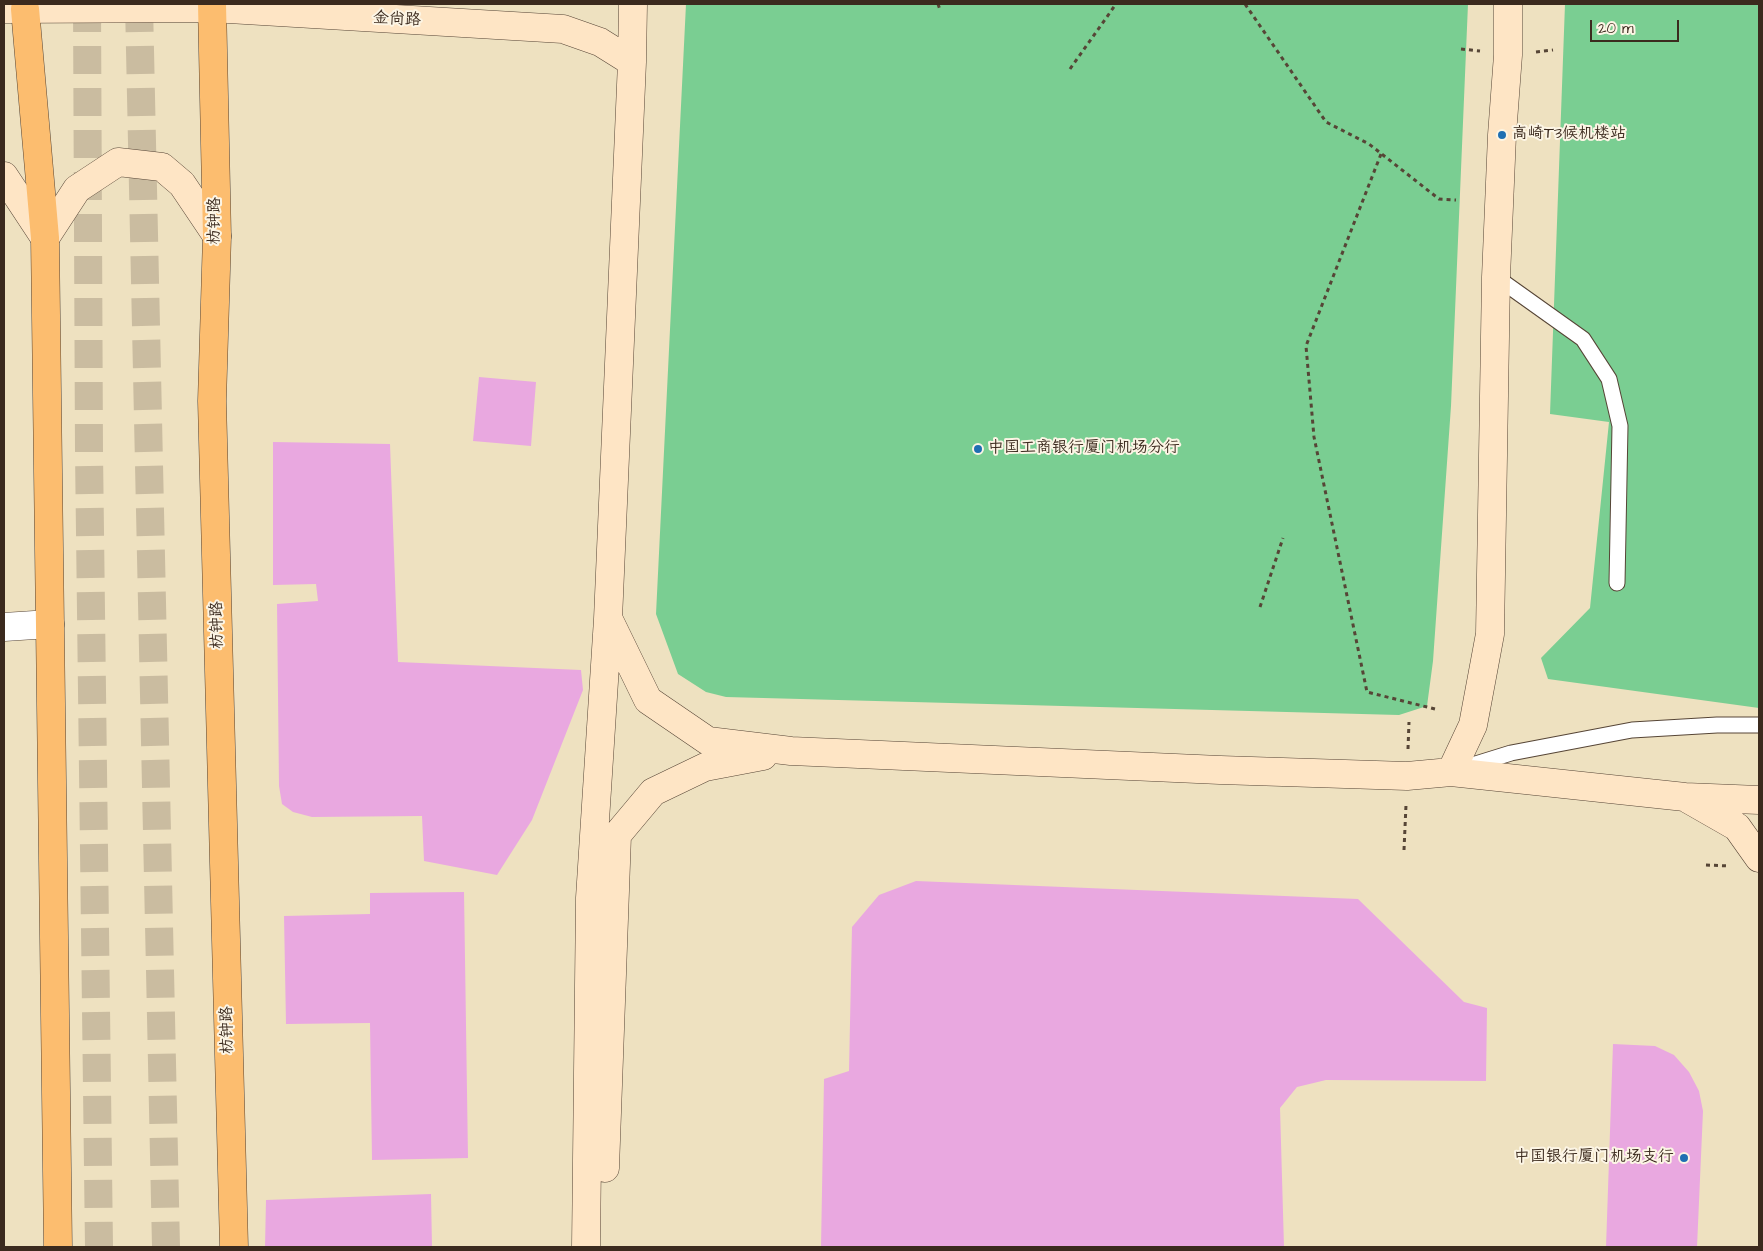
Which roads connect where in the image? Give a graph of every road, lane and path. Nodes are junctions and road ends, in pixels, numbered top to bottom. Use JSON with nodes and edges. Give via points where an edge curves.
{"nodes":[{"id":1,"x":633,"y":4,"type":"edge"},
{"id":2,"x":938,"y":4,"type":"edge"},
{"id":3,"x":1116,"y":4,"type":"edge"},
{"id":4,"x":1245,"y":4,"type":"edge"},
{"id":5,"x":1508,"y":4,"type":"edge"},
{"id":6,"x":212,"y":6,"type":"edge"},
{"id":7,"x":18,"y":7,"type":"edge"},
{"id":8,"x":940,"y":10,"type":"dead end"},
{"id":9,"x":632,"y":62,"type":"junction"},
{"id":10,"x":1070,"y":69,"type":"dead end"},
{"id":11,"x":1381,"y":154,"type":"junction"},
{"id":12,"x":4,"y":176,"type":"edge"},
{"id":13,"x":1456,"y":200,"type":"dead end"},
{"id":14,"x":217,"y":236,"type":"junction"},
{"id":15,"x":45,"y":238,"type":"junction"},
{"id":16,"x":1496,"y":277,"type":"junction"},
{"id":17,"x":1283,"y":538,"type":"dead end"},
{"id":18,"x":1617,"y":583,"type":"dead end"},
{"id":19,"x":1260,"y":607,"type":"dead end"},
{"id":20,"x":608,"y":618,"type":"junction"},
{"id":21,"x":50,"y":624,"type":"junction"},
{"id":22,"x":4,"y":627,"type":"edge"},
{"id":23,"x":1436,"y":709,"type":"dead end"},
{"id":24,"x":1759,"y":725,"type":"edge"},
{"id":25,"x":791,"y":751,"type":"junction"},
{"id":26,"x":1450,"y":772,"type":"junction"},
{"id":27,"x":1685,"y":797,"type":"junction"},
{"id":28,"x":1759,"y":800,"type":"edge"},
{"id":29,"x":1759,"y":858,"type":"edge"},
{"id":30,"x":58,"y":1247,"type":"edge"},
{"id":31,"x":234,"y":1247,"type":"edge"},
{"id":32,"x":586,"y":1247,"type":"edge"},
{"id":33,"x":602,"y":1247,"type":"edge"}],
"edges":[{"from":1,"to":9,"type":"main road"},
{"from":2,"to":8,"type":"path"},
{"from":3,"to":10,"type":"path"},
{"from":4,"to":11,"type":"path","via":[[1326,122],[1369,144]]},
{"from":5,"to":16,"type":"main road"},
{"from":6,"to":7,"type":"main road","name":"金尚路"},
{"from":6,"to":9,"type":"main road","name":"金尚路","via":[[563,29],[600,42]]},
{"from":6,"to":14,"type":"highway","name":"枋钟路"},
{"from":7,"to":15,"type":"highway"},
{"from":9,"to":20,"type":"main road"},
{"from":11,"to":13,"type":"path","via":[[1439,199]]},
{"from":11,"to":23,"type":"path","via":[[1306,346],[1314,437],[1367,692]]},
{"from":12,"to":15,"type":"main road"},
{"from":14,"to":15,"type":"main road","via":[[182,184],[162,167],[118,162],[77,189]]},
{"from":14,"to":31,"type":"highway","name":"枋钟路","via":[[212,401]]},
{"from":15,"to":21,"type":"highway"},
{"from":16,"to":18,"type":"lane","via":[[1584,339],[1609,379],[1620,426]]},
{"from":16,"to":26,"type":"main road","via":[[1490,634],[1472,725]]},
{"from":17,"to":19,"type":"path"},
{"from":20,"to":25,"type":"main road","via":[[648,700],[708,741]]},
{"from":20,"to":32,"type":"main road","via":[[590,898]]},
{"from":21,"to":22,"type":"street"},
{"from":21,"to":30,"type":"highway"},
{"from":24,"to":26,"type":"lane","via":[[1632,730],[1511,753]]},
{"from":25,"to":26,"type":"main road","via":[[1407,776]]},
{"from":25,"to":33,"type":"main road","via":[[705,766],[653,792],[617,835]]},
{"from":26,"to":27,"type":"main road"},
{"from":27,"to":28,"type":"main road"},
{"from":27,"to":29,"type":"main road","via":[[1736,827]]}]}
